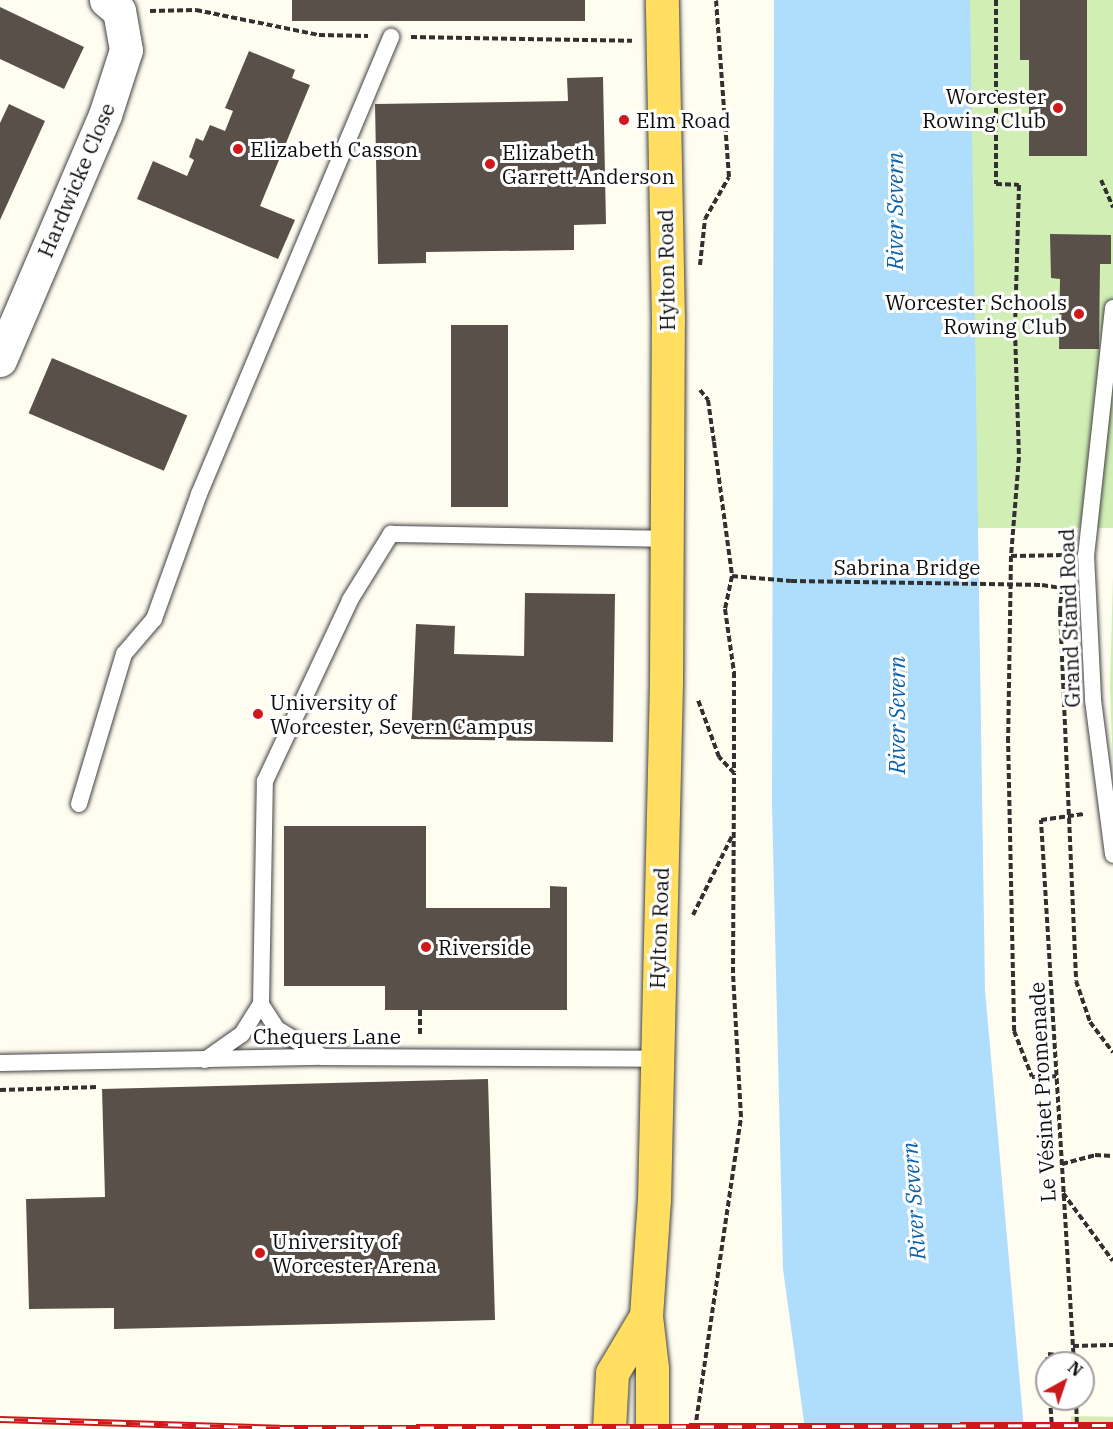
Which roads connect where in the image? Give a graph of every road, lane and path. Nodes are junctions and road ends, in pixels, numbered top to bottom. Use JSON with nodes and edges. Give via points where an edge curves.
{"nodes":[{"id":1,"x":662,"y":0,"type":"edge"},
{"id":2,"x":716,"y":0,"type":"edge"},
{"id":3,"x":996,"y":0,"type":"edge"},
{"id":4,"x":112,"y":6,"type":"edge"},
{"id":5,"x":391,"y":37,"type":"junction"},
{"id":6,"x":635,"y":41,"type":"dead end"},
{"id":7,"x":1101,"y":180,"type":"dead end"},
{"id":8,"x":1113,"y":207,"type":"edge"},
{"id":9,"x":699,"y":275,"type":"dead end"},
{"id":10,"x":1113,"y":308,"type":"edge"},
{"id":11,"x":0,"y":360,"type":"edge"},
{"id":12,"x":694,"y":384,"type":"dead end"},
{"id":13,"x":666,"y":539,"type":"junction"},
{"id":14,"x":1061,"y":555,"type":"dead end"},
{"id":15,"x":1011,"y":556,"type":"junction"},
{"id":16,"x":732,"y":576,"type":"junction"},
{"id":17,"x":694,"y":690,"type":"dead end"},
{"id":18,"x":734,"y":773,"type":"junction"},
{"id":19,"x":79,"y":804,"type":"dead end"},
{"id":20,"x":1067,"y":816,"type":"junction"},
{"id":21,"x":733,"y":835,"type":"junction"},
{"id":22,"x":1113,"y":855,"type":"edge"},
{"id":23,"x":658,"y":937,"type":"junction"},
{"id":24,"x":261,"y":1004,"type":"junction"},
{"id":25,"x":1113,"y":1052,"type":"edge"},
{"id":26,"x":323,"y":1057,"type":"junction"},
{"id":27,"x":655,"y":1059,"type":"junction"},
{"id":28,"x":198,"y":1060,"type":"junction"},
{"id":29,"x":0,"y":1063,"type":"edge"},
{"id":30,"x":1056,"y":1076,"type":"junction"},
{"id":31,"x":1113,"y":1156,"type":"edge"},
{"id":32,"x":1062,"y":1164,"type":"junction"},
{"id":33,"x":1063,"y":1192,"type":"junction"},
{"id":34,"x":1113,"y":1261,"type":"edge"},
{"id":35,"x":646,"y":1316,"type":"junction"},
{"id":36,"x":1113,"y":1345,"type":"edge"},
{"id":37,"x":1073,"y":1346,"type":"junction"},
{"id":38,"x":1073,"y":1351,"type":"edge"},
{"id":39,"x":1051,"y":1411,"type":"edge"},
{"id":40,"x":1076,"y":1411,"type":"edge"},
{"id":41,"x":609,"y":1429,"type":"edge"},
{"id":42,"x":652,"y":1429,"type":"edge"},
{"id":43,"x":695,"y":1429,"type":"edge"},
{"id":44,"x":1052,"y":1429,"type":"edge"},
{"id":45,"x":1077,"y":1429,"type":"edge"}],
"edges":[{"from":1,"to":13,"type":"main road","name":"Hylton Road","via":[[668,322]]},
{"from":2,"to":9,"type":"path","via":[[729,177],[705,219]]},
{"from":3,"to":15,"type":"path","via":[[996,184],[1019,185],[1015,331],[1019,457]]},
{"from":4,"to":5,"type":"path","via":[[196,10],[319,35]]},
{"from":4,"to":11,"type":"street","name":"Hardwicke Close","via":[[126,50],[105,115]]},
{"from":5,"to":6,"type":"path"},
{"from":5,"to":19,"type":"lane","via":[[199,494],[154,620],[124,654]]},
{"from":7,"to":8,"type":"path"},
{"from":10,"to":22,"type":"lane","name":"Grand Stand Road","via":[[1086,555],[1093,700]]},
{"from":12,"to":16,"type":"path","bridge":true,"via":[[708,400]]},
{"from":13,"to":23,"type":"main road","name":"Hylton Road"},
{"from":13,"to":24,"type":"lane","via":[[391,534],[350,600],[265,781]]},
{"from":14,"to":15,"type":"path"},
{"from":15,"to":30,"type":"path","via":[[1008,737],[1014,1031],[1032,1077]]},
{"from":16,"to":18,"type":"path","via":[[725,609],[734,672]]},
{"from":16,"to":20,"type":"path","name":"Sabrina Bridge","bridge":true,"via":[[1062,588]]},
{"from":17,"to":18,"type":"path","via":[[719,757]]},
{"from":18,"to":21,"type":"path"},
{"from":20,"to":25,"type":"path","name":"Sabrina Bridge","via":[[1076,981],[1090,1022]]},
{"from":20,"to":30,"type":"path","name":"Le Vésinet Promenade","via":[[1041,820]]},
{"from":21,"to":23,"type":"path","via":[[682,936]]},
{"from":21,"to":43,"type":"path","via":[[732,973],[741,1117]]},
{"from":23,"to":27,"type":"main road","name":"Hylton Road"},
{"from":24,"to":26,"type":"lane","via":[[277,1029]]},
{"from":24,"to":28,"type":"lane","via":[[242,1034]]},
{"from":26,"to":27,"type":"lane","name":"Chequers Lane"},
{"from":26,"to":28,"type":"lane","name":"Chequers Lane"},
{"from":27,"to":35,"type":"main road","name":"Hylton Road","via":[[654,1200]]},
{"from":28,"to":29,"type":"lane","name":"Chequers Lane"},
{"from":30,"to":32,"type":"path","name":"Le Vésinet Promenade"},
{"from":31,"to":32,"type":"path","via":[[1095,1155]]},
{"from":32,"to":33,"type":"path","name":"Le Vésinet Promenade"},
{"from":33,"to":34,"type":"path"},
{"from":33,"to":37,"type":"path","name":"Le Vésinet Promenade"},
{"from":35,"to":41,"type":"main road","name":"Hylton Road","via":[[612,1373]]},
{"from":35,"to":42,"type":"main road","name":"Hylton Road","via":[[652,1368]]},
{"from":36,"to":37,"type":"path"},
{"from":37,"to":38,"type":"path","name":"Le Vésinet Promenade"},
{"from":39,"to":44,"type":"path"},
{"from":40,"to":45,"type":"path"}]}
